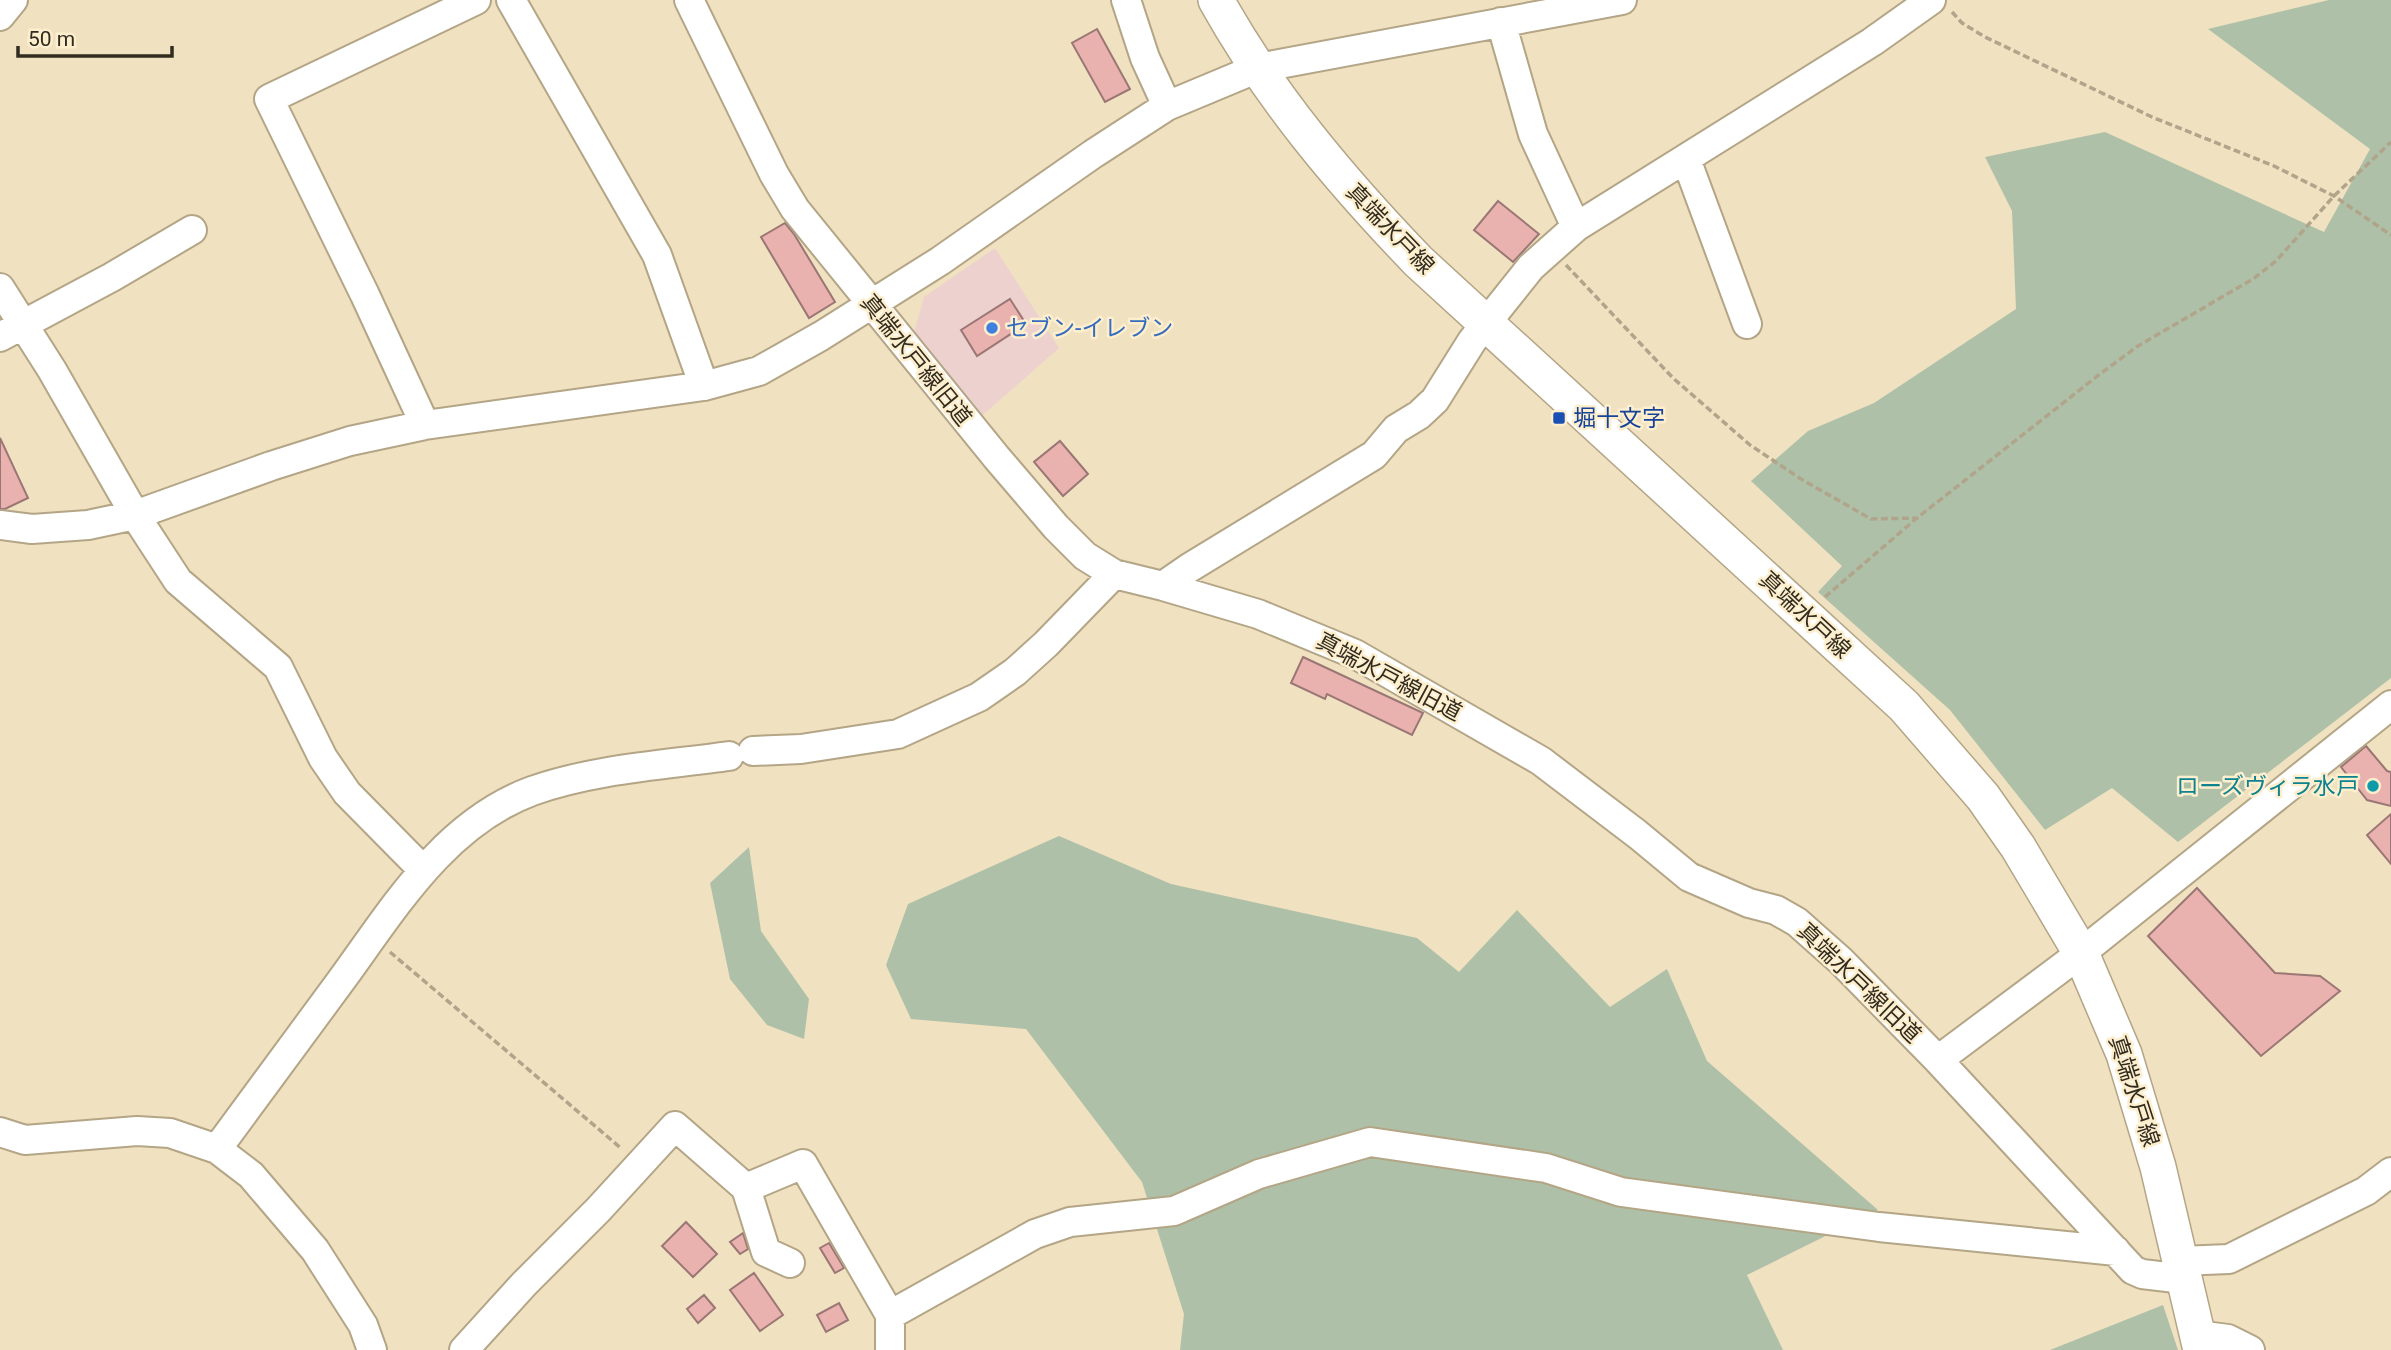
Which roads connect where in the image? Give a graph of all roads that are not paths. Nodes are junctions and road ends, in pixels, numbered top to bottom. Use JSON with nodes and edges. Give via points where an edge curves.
{"nodes":[{"id":1,"x":12,"y":0,"type":"edge"},
{"id":2,"x":477,"y":0,"type":"edge"},
{"id":3,"x":511,"y":0,"type":"edge"},
{"id":4,"x":689,"y":0,"type":"edge"},
{"id":5,"x":1126,"y":0,"type":"edge"},
{"id":6,"x":1216,"y":0,"type":"edge"},
{"id":7,"x":1622,"y":0,"type":"edge"},
{"id":8,"x":1589,"y":3,"type":"edge"},
{"id":9,"x":1940,"y":4,"type":"edge"},
{"id":10,"x":0,"y":16,"type":"edge"},
{"id":11,"x":1501,"y":22,"type":"junction"},
{"id":12,"x":1258,"y":68,"type":"junction"},
{"id":13,"x":1167,"y":107,"type":"junction"},
{"id":14,"x":1686,"y":159,"type":"junction"},
{"id":15,"x":1576,"y":227,"type":"junction"},
{"id":16,"x":192,"y":230,"type":"dead end"},
{"id":17,"x":0,"y":288,"type":"edge"},
{"id":18,"x":871,"y":304,"type":"junction"},
{"id":19,"x":1487,"y":324,"type":"junction"},
{"id":20,"x":1747,"y":324,"type":"dead end"},
{"id":21,"x":12,"y":331,"type":"edge"},
{"id":22,"x":704,"y":386,"type":"junction"},
{"id":23,"x":425,"y":425,"type":"junction"},
{"id":24,"x":135,"y":515,"type":"junction"},
{"id":25,"x":0,"y":526,"type":"edge"},
{"id":26,"x":1114,"y":574,"type":"junction"},
{"id":27,"x":1163,"y":586,"type":"junction"},
{"id":28,"x":2391,"y":705,"type":"edge"},
{"id":29,"x":423,"y":870,"type":"junction"},
{"id":30,"x":2081,"y":953,"type":"junction"},
{"id":31,"x":1938,"y":1060,"type":"junction"},
{"id":32,"x":0,"y":1132,"type":"edge"},
{"id":33,"x":217,"y":1149,"type":"junction"},
{"id":34,"x":2391,"y":1172,"type":"edge"},
{"id":35,"x":746,"y":1188,"type":"junction"},
{"id":36,"x":2116,"y":1251,"type":"junction"},
{"id":37,"x":790,"y":1263,"type":"dead end"},
{"id":38,"x":2182,"y":1270,"type":"junction"},
{"id":39,"x":890,"y":1315,"type":"junction"},
{"id":40,"x":2199,"y":1343,"type":"edge"},
{"id":41,"x":372,"y":1350,"type":"edge"},
{"id":42,"x":464,"y":1350,"type":"edge"},
{"id":43,"x":890,"y":1350,"type":"edge"},
{"id":44,"x":2250,"y":1350,"type":"edge"}],
"edges":[{"from":1,"to":10,"type":"street"},
{"from":2,"to":23,"type":"street","via":[[269,99]]},
{"from":3,"to":22,"type":"street","via":[[657,255]]},
{"from":4,"to":18,"type":"street","name":"真端水戸線旧道","via":[[774,174],[795,209]]},
{"from":5,"to":13,"type":"street"},
{"from":6,"to":12,"type":"main road","name":"真端水戸線"},
{"from":7,"to":8,"type":"street"},
{"from":8,"to":11,"type":"street"},
{"from":9,"to":14,"type":"street"},
{"from":11,"to":12,"type":"street"},
{"from":11,"to":15,"type":"street","via":[[1533,134]]},
{"from":12,"to":13,"type":"street"},
{"from":12,"to":19,"type":"main road","name":"真端水戸線","via":[[1305,134],[1367,207]]},
{"from":13,"to":18,"type":"street"},
{"from":14,"to":15,"type":"street"},
{"from":14,"to":20,"type":"street"},
{"from":15,"to":19,"type":"street","via":[[1531,267]]},
{"from":16,"to":21,"type":"street"},
{"from":17,"to":21,"type":"street"},
{"from":18,"to":22,"type":"street","via":[[759,371]]},
{"from":18,"to":26,"type":"street","name":"真端水戸線旧道","via":[[1056,527],[1085,556]]},
{"from":19,"to":27,"type":"street","via":[[1435,400],[1396,429],[1374,455]]},
{"from":19,"to":30,"type":"main road","name":"真端水戸線","via":[[1904,706],[1983,797]]},
{"from":21,"to":24,"type":"street","via":[[52,370]]},
{"from":22,"to":23,"type":"street"},
{"from":23,"to":24,"type":"street","via":[[350,441]]},
{"from":24,"to":25,"type":"street","via":[[88,525]]},
{"from":24,"to":29,"type":"street","via":[[178,581],[278,667],[323,758],[347,793]]},
{"from":26,"to":27,"type":"street","name":"真端水戸線旧道"},
{"from":26,"to":29,"type":"street","via":[[1015,672],[979,697],[898,734],[561,782],[491,811]]},
{"from":27,"to":31,"type":"street","name":"真端水戸線旧道","via":[[1258,614],[1355,654],[1541,761],[1689,877],[1797,922]]},
{"from":28,"to":30,"type":"street"},
{"from":29,"to":33,"type":"street"},
{"from":30,"to":31,"type":"street"},
{"from":30,"to":38,"type":"main road","name":"真端水戸線","via":[[2141,1106]]},
{"from":31,"to":36,"type":"street","name":"真端水戸線旧道"},
{"from":32,"to":33,"type":"street","via":[[25,1140],[137,1131],[170,1133]]},
{"from":33,"to":41,"type":"street","via":[[251,1175],[315,1250],[363,1325]]},
{"from":34,"to":38,"type":"street","name":"真端水戸線旧道","via":[[2366,1191],[2229,1259]]},
{"from":35,"to":37,"type":"street","via":[[766,1252]]},
{"from":35,"to":39,"type":"street","via":[[803,1164]]},
{"from":35,"to":42,"type":"street","via":[[675,1126]]},
{"from":36,"to":38,"type":"street","name":"真端水戸線旧道","via":[[2142,1275]]},
{"from":36,"to":39,"type":"street","via":[[1879,1227],[1621,1192],[1546,1168],[1370,1142],[1259,1174],[1174,1211],[1070,1222],[1035,1234]]},
{"from":38,"to":40,"type":"main road","name":"真端水戸線"},
{"from":39,"to":43,"type":"street"},
{"from":40,"to":44,"type":"street","via":[[2228,1339]]}]}
